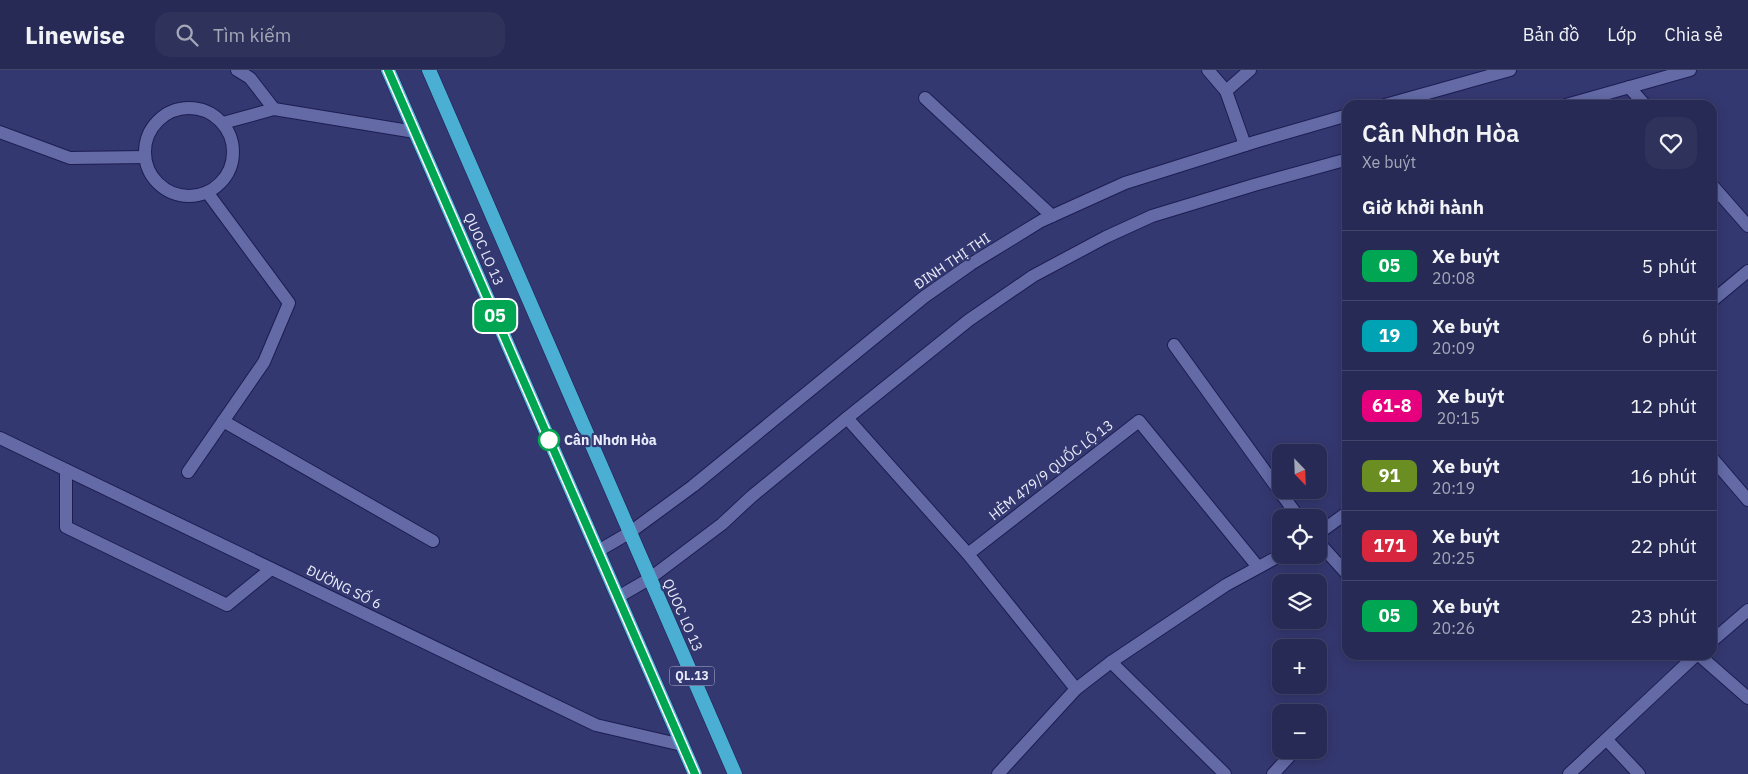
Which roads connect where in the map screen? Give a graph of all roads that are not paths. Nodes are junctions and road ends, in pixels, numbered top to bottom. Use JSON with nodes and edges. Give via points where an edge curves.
{"nodes":[{"id":1,"x":237,"y":70,"type":"edge"},
{"id":2,"x":388,"y":70,"type":"edge"},
{"id":3,"x":429,"y":70,"type":"edge"},
{"id":4,"x":1208,"y":70,"type":"edge"},
{"id":5,"x":1250,"y":70,"type":"edge"},
{"id":6,"x":1510,"y":70,"type":"edge"},
{"id":7,"x":1690,"y":70,"type":"edge"},
{"id":8,"x":1629,"y":87,"type":"junction"},
{"id":9,"x":1226,"y":91,"type":"junction"},
{"id":10,"x":925,"y":98,"type":"dead end"},
{"id":11,"x":1403,"y":100,"type":"edge"},
{"id":12,"x":1584,"y":100,"type":"edge"},
{"id":13,"x":1641,"y":100,"type":"edge"},
{"id":14,"x":274,"y":109,"type":"junction"},
{"id":15,"x":1342,"y":118,"type":"edge"},
{"id":16,"x":222,"y":123,"type":"junction"},
{"id":17,"x":0,"y":132,"type":"edge"},
{"id":18,"x":415,"y":132,"type":"junction"},
{"id":19,"x":1245,"y":145,"type":"junction"},
{"id":20,"x":145,"y":157,"type":"junction"},
{"id":21,"x":1342,"y":162,"type":"edge"},
{"id":22,"x":1717,"y":191,"type":"edge"},
{"id":23,"x":207,"y":192,"type":"junction"},
{"id":24,"x":1052,"y":216,"type":"junction"},
{"id":25,"x":1748,"y":226,"type":"edge"},
{"id":26,"x":1748,"y":271,"type":"edge"},
{"id":27,"x":1717,"y":297,"type":"edge"},
{"id":28,"x":1174,"y":345,"type":"dead end"},
{"id":29,"x":847,"y":418,"type":"junction"},
{"id":30,"x":223,"y":421,"type":"junction"},
{"id":31,"x":0,"y":438,"type":"edge"},
{"id":32,"x":1717,"y":464,"type":"edge"},
{"id":33,"x":66,"y":470,"type":"junction"},
{"id":34,"x":188,"y":472,"type":"dead end"},
{"id":35,"x":1748,"y":500,"type":"edge"},
{"id":36,"x":1292,"y":509,"type":"edge"},
{"id":37,"x":1342,"y":516,"type":"edge"},
{"id":38,"x":1327,"y":527,"type":"edge"},
{"id":39,"x":629,"y":533,"type":"junction"},
{"id":40,"x":433,"y":541,"type":"dead end"},
{"id":41,"x":598,"y":551,"type":"junction"},
{"id":42,"x":1327,"y":552,"type":"edge"},
{"id":43,"x":968,"y":554,"type":"junction"},
{"id":44,"x":1272,"y":560,"type":"edge"},
{"id":45,"x":1258,"y":567,"type":"junction"},
{"id":46,"x":1342,"y":568,"type":"edge"},
{"id":47,"x":271,"y":569,"type":"junction"},
{"id":48,"x":649,"y":579,"type":"junction"},
{"id":49,"x":618,"y":597,"type":"junction"},
{"id":50,"x":1748,"y":610,"type":"edge"},
{"id":51,"x":1717,"y":637,"type":"edge"},
{"id":52,"x":1693,"y":660,"type":"edge"},
{"id":53,"x":1704,"y":660,"type":"edge"},
{"id":54,"x":1111,"y":662,"type":"junction"},
{"id":55,"x":1076,"y":689,"type":"junction"},
{"id":56,"x":1748,"y":698,"type":"edge"},
{"id":57,"x":1607,"y":740,"type":"junction"},
{"id":58,"x":682,"y":745,"type":"junction"},
{"id":59,"x":1287,"y":759,"type":"edge"},
{"id":60,"x":695,"y":774,"type":"edge"},
{"id":61,"x":735,"y":774,"type":"edge"},
{"id":62,"x":998,"y":774,"type":"edge"},
{"id":63,"x":1225,"y":774,"type":"edge"},
{"id":64,"x":1273,"y":774,"type":"edge"},
{"id":65,"x":1569,"y":774,"type":"edge"},
{"id":66,"x":1639,"y":774,"type":"edge"}],
"edges":[{"from":1,"to":14,"type":"street","via":[[250,78]]},
{"from":2,"to":18,"type":"highway","name":"QUOC LO 13","number":"QL.13"},
{"from":3,"to":39,"type":"highway","name":"QUOC LO 13","number":"QL.13"},
{"from":4,"to":9,"type":"street"},
{"from":5,"to":9,"type":"street"},
{"from":6,"to":11,"type":"street"},
{"from":7,"to":8,"type":"street"},
{"from":8,"to":12,"type":"street"},
{"from":8,"to":13,"type":"street"},
{"from":9,"to":19,"type":"street"},
{"from":10,"to":24,"type":"street"},
{"from":14,"to":16,"type":"street"},
{"from":14,"to":18,"type":"street"},
{"from":15,"to":19,"type":"street","name":"ĐINH THỊ THI"},
{"from":16,"to":20,"type":"street","via":[[208,112],[190,108],[172,112],[157,122],[147,138]]},
{"from":16,"to":23,"type":"street","via":[[233,141],[233,161],[224,180]]},
{"from":17,"to":20,"type":"street","via":[[70,158]]},
{"from":18,"to":41,"type":"highway","name":"QUOC LO 13","number":"QL.13"},
{"from":19,"to":24,"type":"street","name":"ĐINH THỊ THI","via":[[1125,183]]},
{"from":20,"to":23,"type":"street","via":[[152,176],[167,190],[187,196]]},
{"from":21,"to":29,"type":"street","via":[[1152,216],[1106,237],[1033,276],[969,320]]},
{"from":22,"to":25,"type":"street"},
{"from":23,"to":30,"type":"street","via":[[289,303],[264,362]]},
{"from":24,"to":39,"type":"street","name":"ĐINH THỊ THI","via":[[924,297],[694,486]]},
{"from":26,"to":27,"type":"street"},
{"from":28,"to":36,"type":"street"},
{"from":29,"to":43,"type":"street"},
{"from":29,"to":48,"type":"street","via":[[722,524]]},
{"from":30,"to":34,"type":"street"},
{"from":30,"to":40,"type":"street"},
{"from":31,"to":33,"type":"street","name":"ĐƯỜNG SỐ 6"},
{"from":32,"to":35,"type":"street"},
{"from":33,"to":47,"type":"street","name":"ĐƯỜNG SỐ 6"},
{"from":33,"to":47,"type":"street","via":[[66,527],[173,579],[227,604]]},
{"from":37,"to":38,"type":"street"},
{"from":39,"to":41,"type":"street"},
{"from":39,"to":48,"type":"highway","name":"QUOC LO 13","number":"QL.13"},
{"from":41,"to":49,"type":"highway","name":"QUOC LO 13","number":"QL.13"},
{"from":42,"to":46,"type":"street"},
{"from":43,"to":45,"type":"street","name":"HẺM 479/9 QUỐC LỘ 13","via":[[1139,421]]},
{"from":43,"to":55,"type":"street"},
{"from":44,"to":45,"type":"street"},
{"from":45,"to":54,"type":"street"},
{"from":47,"to":58,"type":"street","name":"ĐƯỜNG SỐ 6","via":[[596,725]]},
{"from":48,"to":49,"type":"street","name":"QUOC LO 13"},
{"from":48,"to":61,"type":"highway","name":"QUOC LO 13","number":"QL.13"},
{"from":49,"to":58,"type":"highway","name":"QUOC LO 13","number":"QL.13"},
{"from":50,"to":51,"type":"street"},
{"from":52,"to":57,"type":"street"},
{"from":53,"to":56,"type":"street"},
{"from":54,"to":55,"type":"street"},
{"from":54,"to":63,"type":"street"},
{"from":55,"to":62,"type":"street"},
{"from":57,"to":65,"type":"street"},
{"from":57,"to":66,"type":"street"},
{"from":58,"to":60,"type":"highway","name":"QUOC LO 13","number":"QL.13"},
{"from":59,"to":64,"type":"street"}]}
